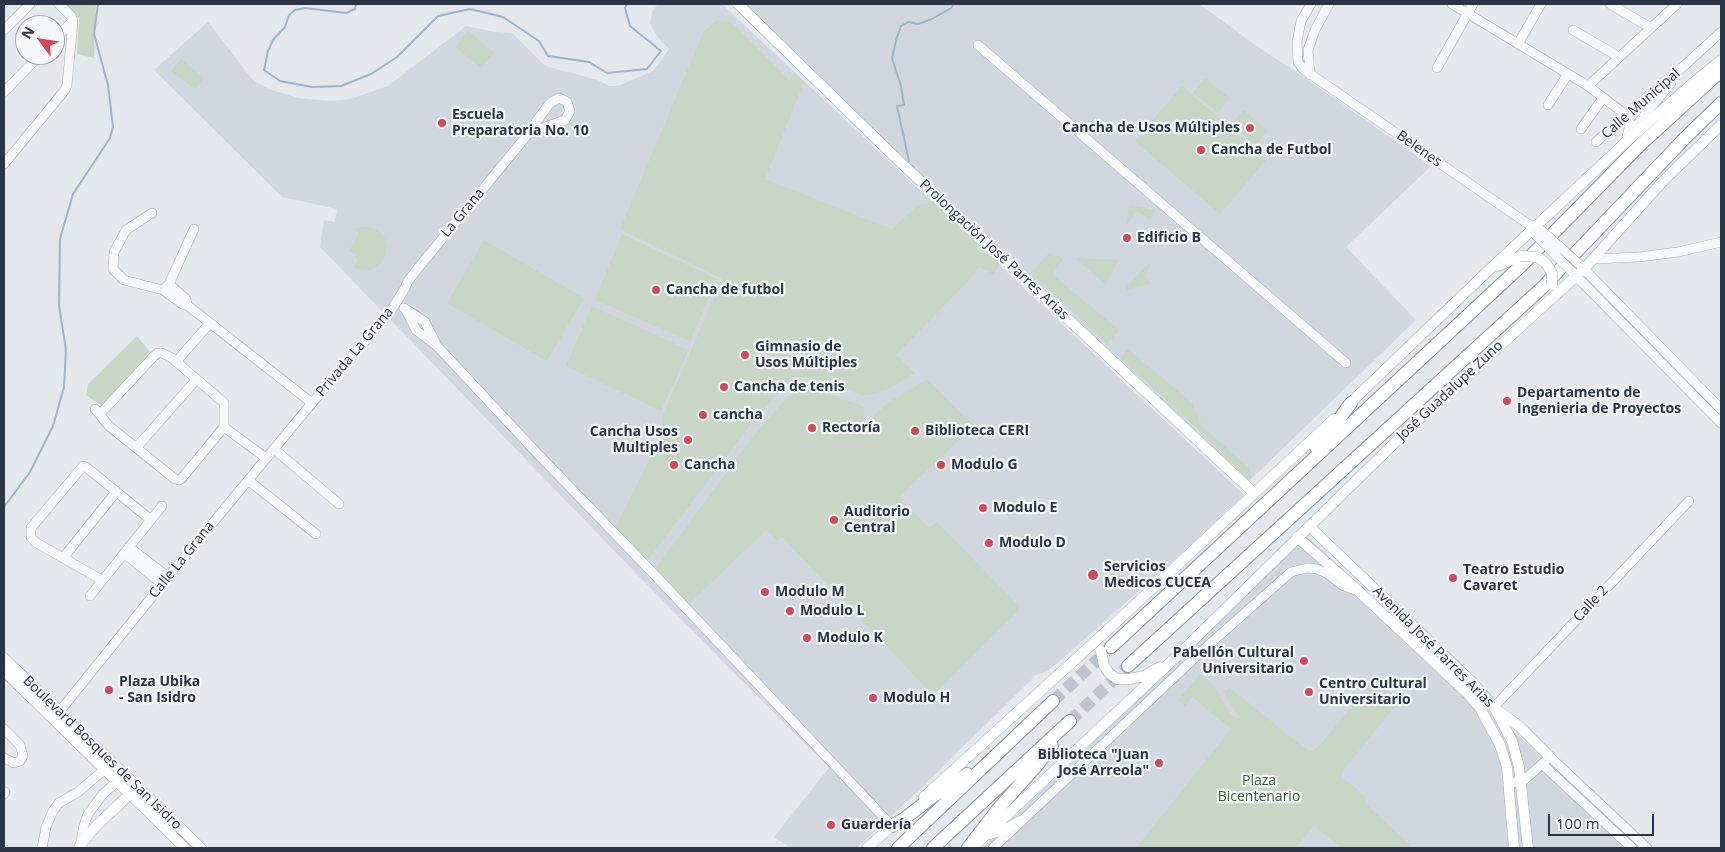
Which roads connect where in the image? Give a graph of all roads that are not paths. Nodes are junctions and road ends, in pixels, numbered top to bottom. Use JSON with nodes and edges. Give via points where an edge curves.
{"nodes":[{"id":1,"x":30,"y":4,"type":"edge"},
{"id":2,"x":59,"y":4,"type":"edge"},
{"id":3,"x":738,"y":4,"type":"edge"},
{"id":4,"x":1311,"y":4,"type":"edge"},
{"id":5,"x":1329,"y":4,"type":"edge"},
{"id":6,"x":1452,"y":4,"type":"edge"},
{"id":7,"x":1473,"y":4,"type":"edge"},
{"id":8,"x":1541,"y":4,"type":"edge"},
{"id":9,"x":1610,"y":4,"type":"edge"},
{"id":10,"x":1676,"y":4,"type":"edge"},
{"id":11,"x":1468,"y":13,"type":"junction"},
{"id":12,"x":72,"y":18,"type":"junction"},
{"id":13,"x":65,"y":27,"type":"edge"},
{"id":14,"x":1651,"y":28,"type":"junction"},
{"id":15,"x":4,"y":30,"type":"edge"},
{"id":16,"x":1573,"y":30,"type":"dead end"},
{"id":17,"x":1721,"y":32,"type":"edge"},
{"id":18,"x":1518,"y":44,"type":"junction"},
{"id":19,"x":978,"y":45,"type":"dead end"},
{"id":20,"x":1619,"y":57,"type":"junction"},
{"id":21,"x":1721,"y":60,"type":"edge"},
{"id":22,"x":30,"y":65,"type":"edge"},
{"id":23,"x":1685,"y":65,"type":"junction"},
{"id":24,"x":1437,"y":68,"type":"dead end"},
{"id":25,"x":1721,"y":71,"type":"edge"},
{"id":26,"x":1568,"y":74,"type":"junction"},
{"id":27,"x":1310,"y":75,"type":"junction"},
{"id":28,"x":1588,"y":86,"type":"junction"},
{"id":29,"x":4,"y":92,"type":"edge"},
{"id":30,"x":1603,"y":98,"type":"junction"},
{"id":31,"x":1721,"y":103,"type":"edge"},
{"id":32,"x":1548,"y":105,"type":"dead end"},
{"id":33,"x":1626,"y":115,"type":"junction"},
{"id":34,"x":1721,"y":125,"type":"edge"},
{"id":35,"x":534,"y":128,"type":"dead end"},
{"id":36,"x":1581,"y":129,"type":"dead end"},
{"id":37,"x":1627,"y":138,"type":"junction"},
{"id":38,"x":1596,"y":142,"type":"dead end"},
{"id":39,"x":4,"y":162,"type":"edge"},
{"id":40,"x":152,"y":213,"type":"dead end"},
{"id":41,"x":194,"y":229,"type":"dead end"},
{"id":42,"x":1534,"y":229,"type":"junction"},
{"id":43,"x":1721,"y":242,"type":"edge"},
{"id":44,"x":1594,"y":259,"type":"junction"},
{"id":45,"x":1490,"y":269,"type":"junction"},
{"id":46,"x":1578,"y":271,"type":"junction"},
{"id":47,"x":166,"y":287,"type":"junction"},
{"id":48,"x":398,"y":302,"type":"junction"},
{"id":49,"x":1536,"y":313,"type":"junction"},
{"id":50,"x":210,"y":323,"type":"junction"},
{"id":51,"x":176,"y":362,"type":"junction"},
{"id":52,"x":1346,"y":362,"type":"dead end"},
{"id":53,"x":196,"y":380,"type":"junction"},
{"id":54,"x":312,"y":403,"type":"junction"},
{"id":55,"x":1350,"y":403,"type":"junction"},
{"id":56,"x":1721,"y":408,"type":"edge"},
{"id":57,"x":1721,"y":423,"type":"edge"},
{"id":58,"x":224,"y":427,"type":"junction"},
{"id":59,"x":136,"y":448,"type":"junction"},
{"id":60,"x":274,"y":449,"type":"junction"},
{"id":61,"x":266,"y":458,"type":"junction"},
{"id":62,"x":248,"y":480,"type":"junction"},
{"id":63,"x":116,"y":492,"type":"junction"},
{"id":64,"x":1254,"y":493,"type":"junction"},
{"id":65,"x":1688,"y":501,"type":"dead end"},
{"id":66,"x":339,"y":504,"type":"dead end"},
{"id":67,"x":162,"y":506,"type":"dead end"},
{"id":68,"x":151,"y":520,"type":"junction"},
{"id":69,"x":1309,"y":526,"type":"junction"},
{"id":70,"x":316,"y":534,"type":"dead end"},
{"id":71,"x":1297,"y":537,"type":"junction"},
{"id":72,"x":126,"y":550,"type":"junction"},
{"id":73,"x":63,"y":558,"type":"junction"},
{"id":74,"x":102,"y":580,"type":"junction"},
{"id":75,"x":165,"y":580,"type":"junction"},
{"id":76,"x":1180,"y":584,"type":"junction"},
{"id":77,"x":1361,"y":593,"type":"junction"},
{"id":78,"x":90,"y":596,"type":"dead end"},
{"id":79,"x":1111,"y":627,"type":"junction"},
{"id":80,"x":1106,"y":649,"type":"junction"},
{"id":81,"x":4,"y":658,"type":"edge"},
{"id":82,"x":1174,"y":659,"type":"junction"},
{"id":83,"x":1128,"y":666,"type":"tunnel mouth"},
{"id":84,"x":4,"y":670,"type":"edge"},
{"id":85,"x":1494,"y":707,"type":"junction"},
{"id":86,"x":57,"y":716,"type":"junction"},
{"id":87,"x":4,"y":729,"type":"edge"},
{"id":88,"x":6,"y":759,"type":"edge"},
{"id":89,"x":1546,"y":760,"type":"junction"},
{"id":90,"x":109,"y":767,"type":"junction"},
{"id":91,"x":120,"y":778,"type":"junction"},
{"id":92,"x":1522,"y":782,"type":"junction"},
{"id":93,"x":1509,"y":783,"type":"junction"},
{"id":94,"x":130,"y":794,"type":"junction"},
{"id":95,"x":1021,"y":820,"type":"junction"},
{"id":96,"x":892,"y":826,"type":"junction"},
{"id":97,"x":986,"y":835,"type":"junction"},
{"id":98,"x":80,"y":847,"type":"edge"},
{"id":99,"x":42,"y":848,"type":"edge"},
{"id":100,"x":185,"y":848,"type":"edge"},
{"id":101,"x":201,"y":848,"type":"edge"},
{"id":102,"x":867,"y":848,"type":"edge"},
{"id":103,"x":898,"y":848,"type":"edge"},
{"id":104,"x":933,"y":848,"type":"edge"},
{"id":105,"x":968,"y":848,"type":"edge"},
{"id":106,"x":972,"y":848,"type":"edge"},
{"id":107,"x":993,"y":848,"type":"edge"},
{"id":108,"x":1514,"y":848,"type":"edge"},
{"id":109,"x":1528,"y":848,"type":"edge"},
{"id":110,"x":1632,"y":848,"type":"edge"},
{"id":111,"x":1647,"y":848,"type":"edge"}],
"edges":[{"from":1,"to":15,"type":"street"},
{"from":2,"to":12,"type":"street"},
{"from":3,"to":64,"type":"main road","name":"Prolongación José Parres Arias","via":[[900,162]]},
{"from":4,"to":27,"type":"street","via":[[1301,22],[1297,42],[1298,62]]},
{"from":5,"to":27,"type":"street","via":[[1308,50]]},
{"from":6,"to":11,"type":"street"},
{"from":7,"to":11,"type":"street"},
{"from":8,"to":18,"type":"street"},
{"from":9,"to":14,"type":"street"},
{"from":10,"to":14,"type":"street"},
{"from":11,"to":18,"type":"street"},
{"from":11,"to":24,"type":"street"},
{"from":12,"to":13,"type":"street"},
{"from":12,"to":39,"type":"street","via":[[67,85]]},
{"from":14,"to":20,"type":"street"},
{"from":16,"to":20,"type":"street"},
{"from":17,"to":23,"type":"street","name":"Calle Municipal"},
{"from":18,"to":26,"type":"street"},
{"from":19,"to":52,"type":"street"},
{"from":20,"to":28,"type":"street"},
{"from":21,"to":37,"type":"main road"},
{"from":22,"to":29,"type":"street"},
{"from":23,"to":33,"type":"street","name":"Calle Municipal"},
{"from":23,"to":37,"type":"street","name":"Calle Municipal"},
{"from":25,"to":76,"type":"highway","via":[[1640,145],[1522,265]]},
{"from":26,"to":28,"type":"street"},
{"from":26,"to":32,"type":"street"},
{"from":27,"to":42,"type":"street","name":"Belenes"},
{"from":28,"to":30,"type":"street"},
{"from":30,"to":33,"type":"street"},
{"from":30,"to":36,"type":"street"},
{"from":31,"to":83,"type":"highway","via":[[1543,287]]},
{"from":33,"to":37,"type":"street","via":[[1630,124]]},
{"from":33,"to":38,"type":"street","name":"Calle Municipal"},
{"from":34,"to":44,"type":"main road","name":"José Guadalupe Zuno","via":[[1664,180]]},
{"from":35,"to":48,"type":"street","name":"La Grana","via":[[408,281]]},
{"from":37,"to":42,"type":"main road"},
{"from":40,"to":47,"type":"street","via":[[126,230],[114,252],[113,269],[124,280]]},
{"from":41,"to":47,"type":"street"},
{"from":42,"to":45,"type":"main road"},
{"from":42,"to":46,"type":"street","name":"Belenes","bridge":true},
{"from":43,"to":44,"type":"street","via":[[1678,252]]},
{"from":44,"to":46,"type":"main road","name":"José Guadalupe Zuno"},
{"from":45,"to":49,"type":"main road","bridge":true,"via":[[1521,256],[1537,257],[1546,263],[1552,273],[1552,285]]},
{"from":45,"to":55,"type":"main road"},
{"from":46,"to":49,"type":"main road","name":"José Guadalupe Zuno"},
{"from":46,"to":56,"type":"street"},
{"from":46,"to":57,"type":"street"},
{"from":47,"to":50,"type":"street","via":[[182,304]]},
{"from":48,"to":54,"type":"street","name":"Privada La Grana"},
{"from":48,"to":96,"type":"street","via":[[425,322],[437,346]]},
{"from":49,"to":69,"type":"main road","name":"José Guadalupe Zuno","via":[[1414,424]]},
{"from":50,"to":51,"type":"street"},
{"from":50,"to":54,"type":"street"},
{"from":51,"to":53,"type":"street"},
{"from":51,"to":59,"type":"street","via":[[158,353],[98,412],[109,426]]},
{"from":53,"to":58,"type":"street","via":[[224,403]]},
{"from":53,"to":59,"type":"street"},
{"from":54,"to":60,"type":"street","name":"Calle La Grana"},
{"from":55,"to":64,"type":"main road"},
{"from":55,"to":76,"type":"highway","via":[[1314,449],[1212,547]]},
{"from":58,"to":59,"type":"street","via":[[179,480]]},
{"from":58,"to":61,"type":"street"},
{"from":60,"to":61,"type":"street","name":"Calle La Grana"},
{"from":60,"to":66,"type":"street"},
{"from":61,"to":62,"type":"street","name":"Calle La Grana"},
{"from":62,"to":70,"type":"street"},
{"from":62,"to":75,"type":"street","name":"Calle La Grana"},
{"from":63,"to":68,"type":"street"},
{"from":63,"to":73,"type":"street"},
{"from":63,"to":73,"type":"street","via":[[83,466],[31,528],[35,542]]},
{"from":64,"to":79,"type":"main road"},
{"from":65,"to":85,"type":"street","name":"Calle 2"},
{"from":67,"to":68,"type":"street"},
{"from":68,"to":72,"type":"street"},
{"from":69,"to":71,"type":"main road","name":"José Guadalupe Zuno"},
{"from":69,"to":85,"type":"main road","name":"Avenida José Parres Arias"},
{"from":71,"to":77,"type":"main road","name":"Avenida José Parres Arias"},
{"from":71,"to":82,"type":"main road","name":"José Guadalupe Zuno"},
{"from":72,"to":74,"type":"street"},
{"from":72,"to":75,"type":"street"},
{"from":73,"to":74,"type":"street"},
{"from":74,"to":78,"type":"street"},
{"from":75,"to":86,"type":"street","name":"Calle La Grana"},
{"from":76,"to":80,"type":"highway"},
{"from":77,"to":93,"type":"main road","name":"Avenida José Parres Arias","via":[[1480,708],[1500,745]]},
{"from":77,"to":95,"type":"street","via":[[1317,569],[1291,572]]},
{"from":79,"to":80,"type":"main road","via":[[1105,636]]},
{"from":79,"to":96,"type":"main road"},
{"from":80,"to":82,"type":"main road","bridge":true,"via":[[1104,666],[1117,679],[1144,676]]},
{"from":81,"to":86,"type":"main road","name":"Boulevard Bosques de San Isidro"},
{"from":82,"to":97,"type":"main road"},
{"from":84,"to":86,"type":"main road","name":"Boulevard Bosques de San Isidro"},
{"from":85,"to":89,"type":"main road","via":[[1520,727]]},
{"from":85,"to":92,"type":"main road","name":"Avenida José Parres Arias","via":[[1512,741]]},
{"from":86,"to":90,"type":"main road","name":"Boulevard Bosques de San Isidro"},
{"from":87,"to":88,"type":"street","via":[[20,745],[23,756],[14,763]]},
{"from":89,"to":92,"type":"street"},
{"from":89,"to":110,"type":"street"},
{"from":89,"to":111,"type":"street"},
{"from":90,"to":91,"type":"main road","name":"Boulevard Bosques de San Isidro"},
{"from":90,"to":99,"type":"street","via":[[59,803],[46,827]]},
{"from":91,"to":94,"type":"main road","name":"Boulevard Bosques de San Isidro"},
{"from":91,"to":98,"type":"street","via":[[88,814]]},
{"from":91,"to":101,"type":"main road","name":"Boulevard Bosques de San Isidro"},
{"from":92,"to":93,"type":"street"},
{"from":92,"to":109,"type":"main road","name":"Avenida José Parres Arias"},
{"from":93,"to":108,"type":"main road","name":"Avenida José Parres Arias"},
{"from":94,"to":98,"type":"main road","via":[[96,826]]},
{"from":94,"to":100,"type":"main road","name":"Boulevard Bosques de San Isidro"},
{"from":95,"to":97,"type":"main road"},
{"from":95,"to":107,"type":"street"},
{"from":96,"to":102,"type":"main road"},
{"from":96,"to":103,"type":"highway","via":[[964,777],[1030,716],[1053,701]]},
{"from":97,"to":106,"type":"main road"},
{"from":104,"to":105,"type":"highway","via":[[1070,721]]}]}
